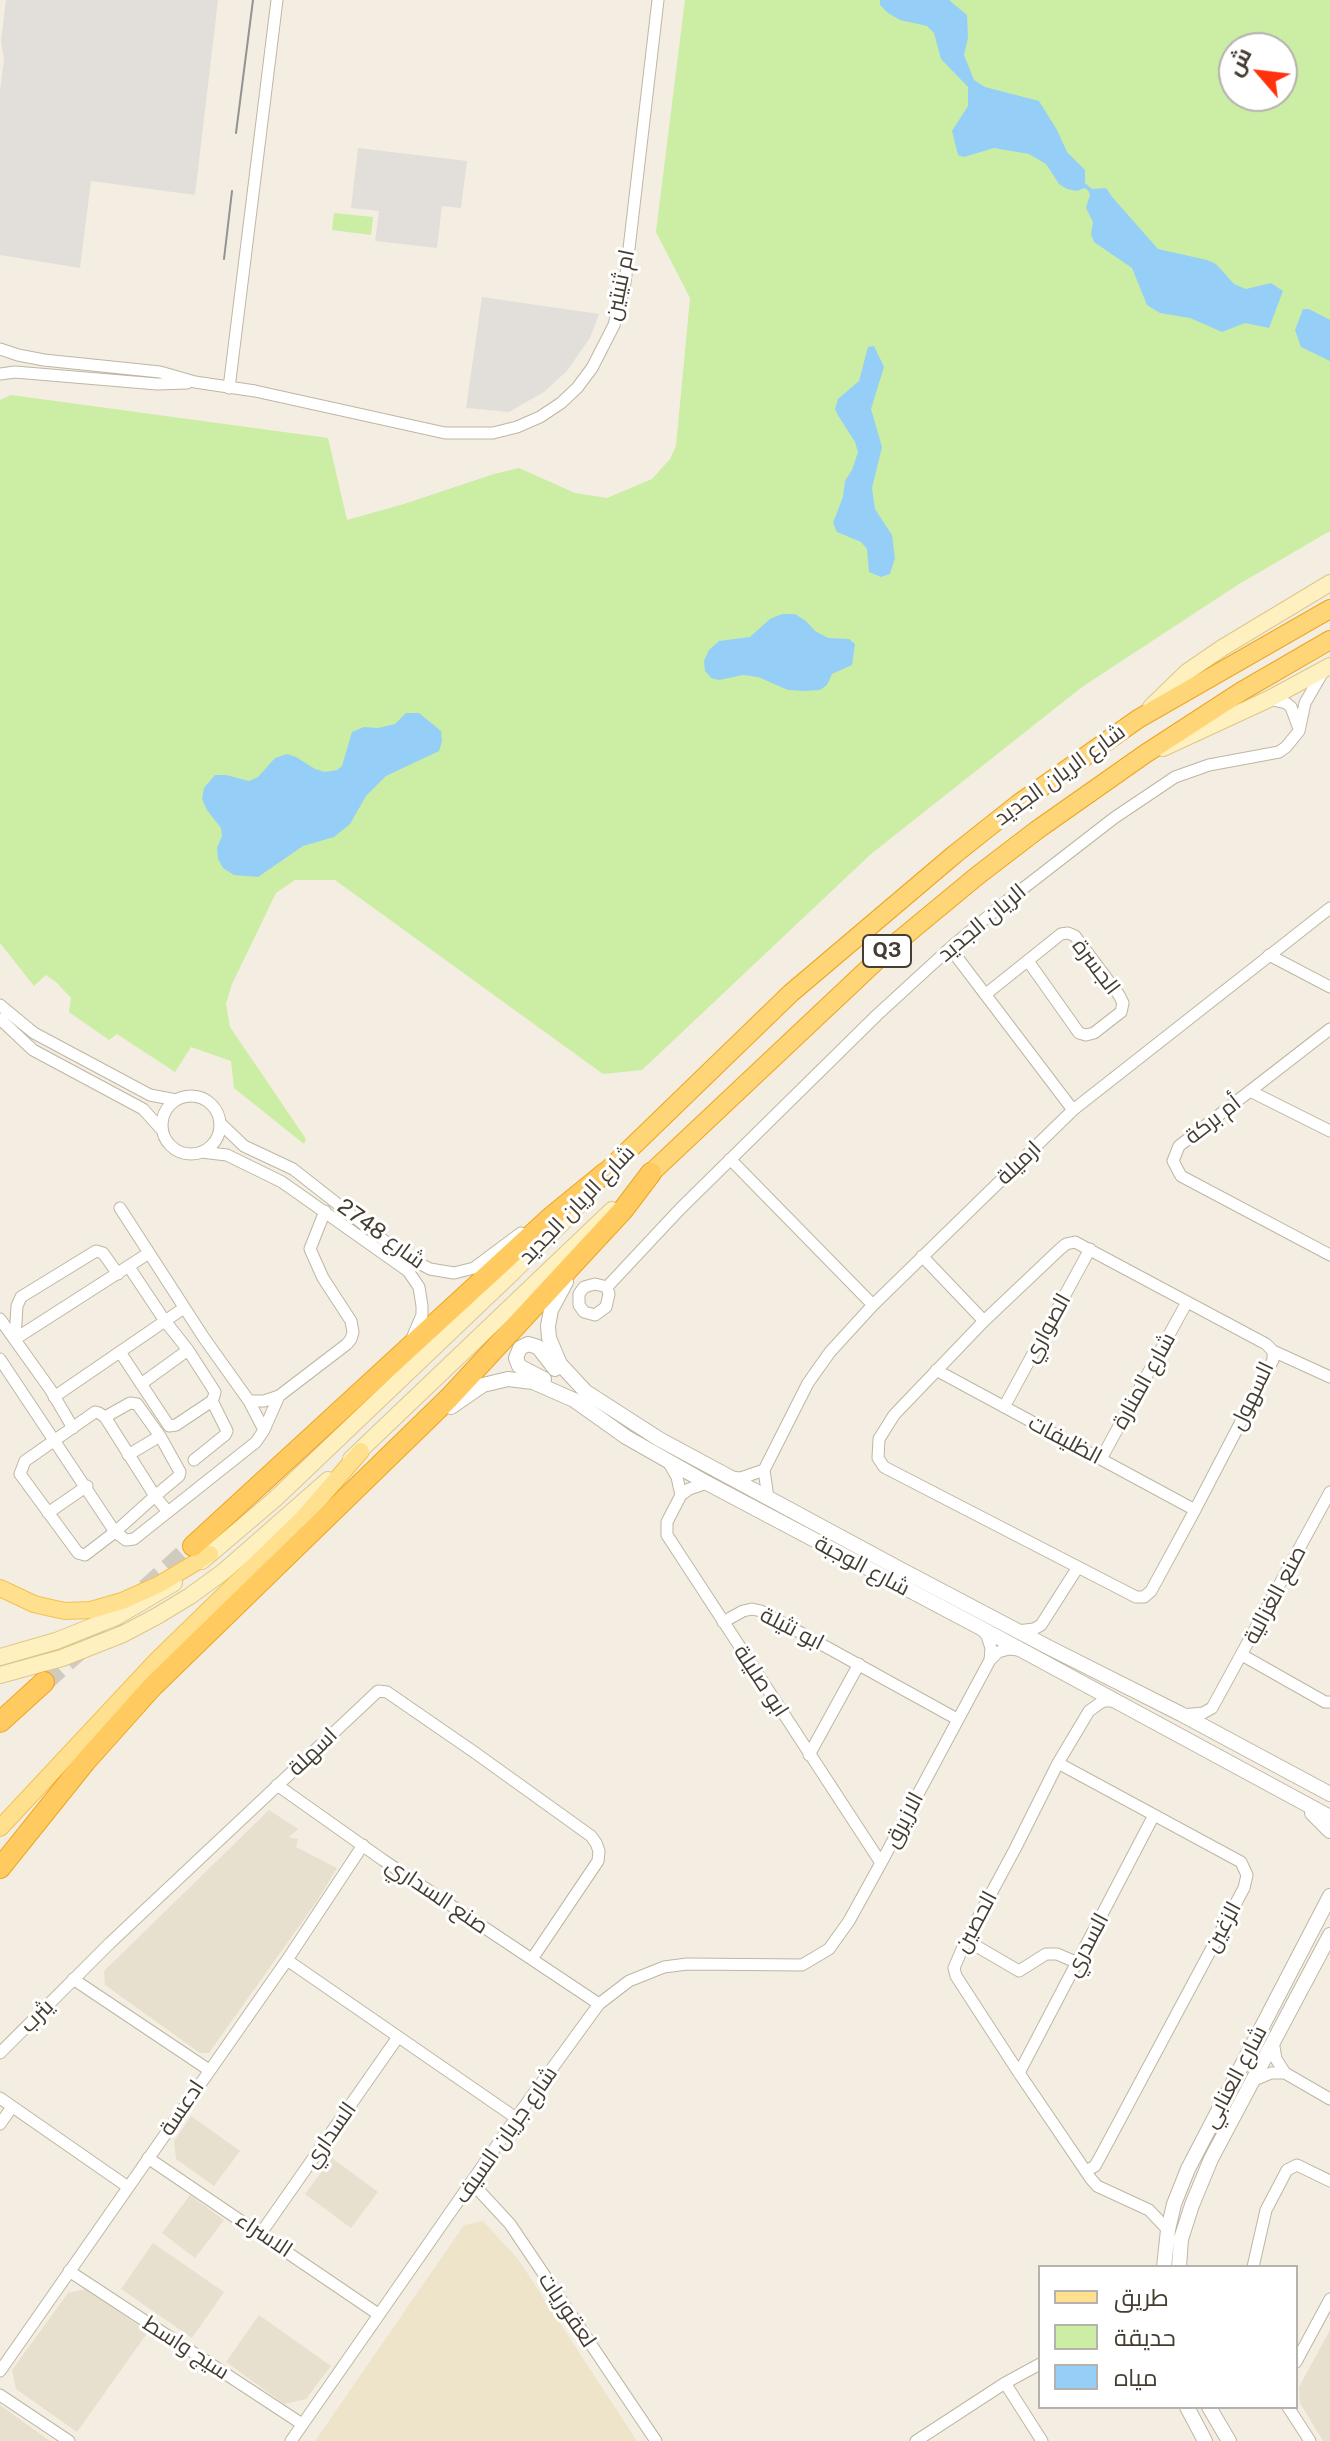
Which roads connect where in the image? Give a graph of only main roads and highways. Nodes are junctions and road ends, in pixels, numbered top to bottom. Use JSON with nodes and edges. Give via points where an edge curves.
{"nodes":[{"id":1,"x":1330,"y":583,"type":"edge"},
{"id":2,"x":1330,"y":609,"type":"edge"},
{"id":3,"x":1330,"y":640,"type":"edge"},
{"id":4,"x":1327,"y":668,"type":"edge"},
{"id":5,"x":1138,"y":719,"type":"junction"},
{"id":6,"x":1145,"y":754,"type":"junction"},
{"id":7,"x":605,"y":1173,"type":"junction"},
{"id":8,"x":651,"y":1173,"type":"junction"},
{"id":9,"x":361,"y":1451,"type":"junction"},
{"id":10,"x":202,"y":1550,"type":"junction"},
{"id":11,"x":0,"y":1588,"type":"edge"},
{"id":12,"x":0,"y":1657,"type":"edge"},
{"id":13,"x":0,"y":1675,"type":"edge"},
{"id":14,"x":44,"y":1682,"type":"tunnel mouth"},
{"id":15,"x":0,"y":1722,"type":"edge"},
{"id":16,"x":0,"y":1828,"type":"edge"},
{"id":17,"x":0,"y":1868,"type":"edge"}],
"edges":[{"from":1,"to":5,"type":"main road","name":"شارع الريان الجديد","via":[[1187,672]]},
{"from":2,"to":5,"type":"highway","name":"شارع الريان الجديد","number":"Q3"},
{"from":3,"to":6,"type":"highway","name":"شارع الريان الجديد","number":"Q3"},
{"from":4,"to":6,"type":"main road","name":"شارع الريان الجديد","via":[[1182,741]]},
{"from":5,"to":7,"type":"highway","name":"شارع الريان الجديد","number":"Q3","via":[[1018,804],[872,922]]},
{"from":6,"to":8,"type":"highway","name":"شارع الريان الجديد","number":"Q3","via":[[1037,830],[890,948]]},
{"from":7,"to":10,"type":"highway","via":[[408,1348]]},
{"from":7,"to":10,"type":"main road","name":"شارع الريان الجديد","via":[[512,1273],[275,1499]]},
{"from":8,"to":9,"type":"main road","name":"شارع الريان الجديد","number":"Q3"},
{"from":8,"to":17,"type":"highway","via":[[449,1398],[153,1686]]},
{"from":9,"to":13,"type":"main road","name":"شارع الريان الجديد","number":"Q3","via":[[252,1549],[190,1596],[123,1634]]},
{"from":9,"to":16,"type":"main road","via":[[303,1518],[157,1660]]},
{"from":10,"to":11,"type":"main road","via":[[158,1585],[91,1610],[34,1604]]},
{"from":10,"to":12,"type":"main road","name":"شارع الريان الجديد","via":[[165,1590],[116,1617]]},
{"from":14,"to":15,"type":"highway"}]}
